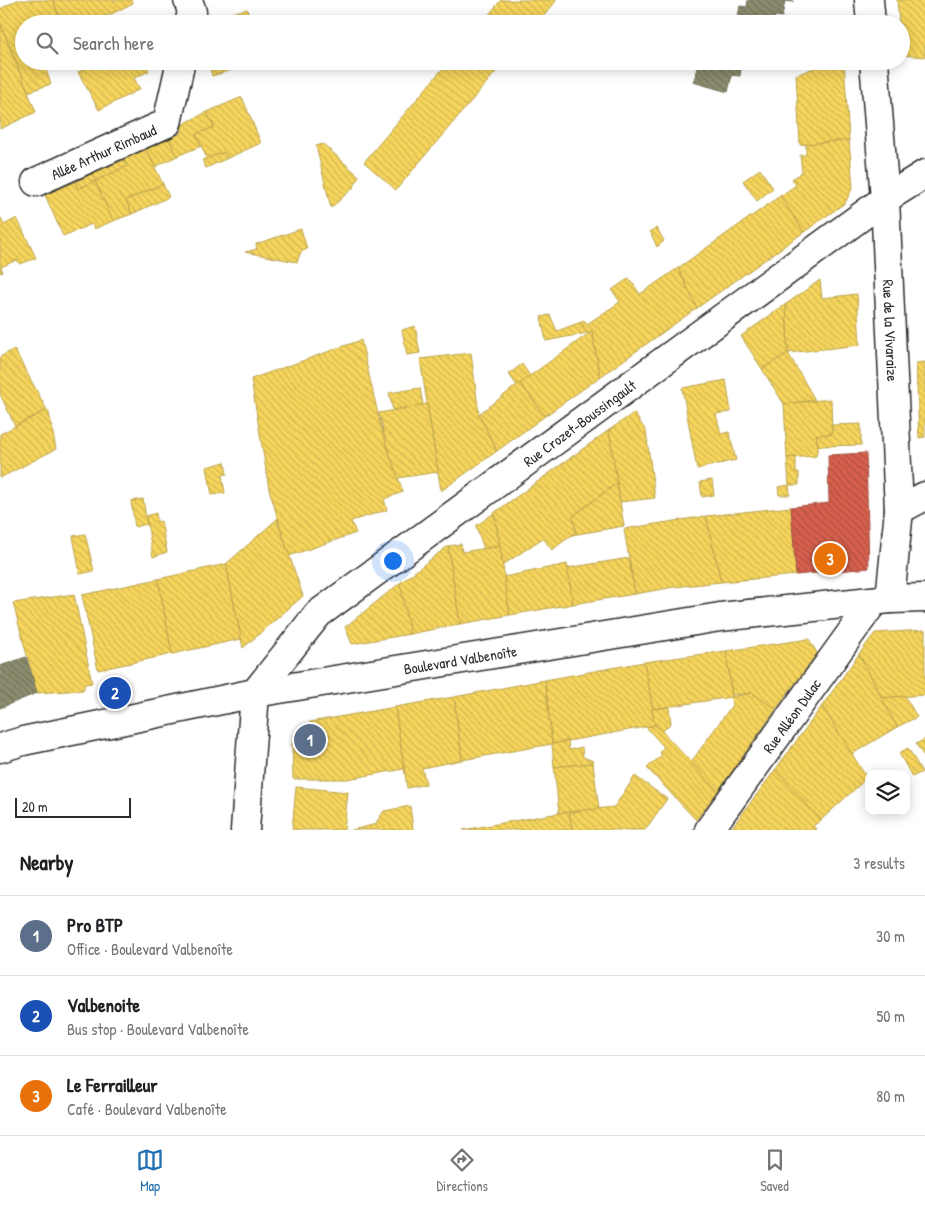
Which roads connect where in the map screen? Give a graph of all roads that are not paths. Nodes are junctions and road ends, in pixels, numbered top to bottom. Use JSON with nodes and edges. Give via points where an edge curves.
{"nodes":[{"id":1,"x":188,"y":0,"type":"edge"},
{"id":2,"x":870,"y":0,"type":"edge"},
{"id":3,"x":191,"y":15,"type":"edge"},
{"id":4,"x":871,"y":15,"type":"edge"},
{"id":5,"x":179,"y":70,"type":"edge"},
{"id":6,"x":875,"y":70,"type":"edge"},
{"id":7,"x":925,"y":174,"type":"edge"},
{"id":8,"x":36,"y":182,"type":"dead end"},
{"id":9,"x":885,"y":199,"type":"junction"},
{"id":10,"x":925,"y":496,"type":"edge"},
{"id":11,"x":899,"y":510,"type":"junction"},
{"id":12,"x":925,"y":598,"type":"edge"},
{"id":13,"x":882,"y":600,"type":"junction"},
{"id":14,"x":255,"y":693,"type":"junction"},
{"id":15,"x":0,"y":748,"type":"edge"},
{"id":16,"x":245,"y":830,"type":"edge"},
{"id":17,"x":709,"y":830,"type":"edge"}],
"edges":[{"from":1,"to":3,"type":"street"},
{"from":2,"to":4,"type":"street"},
{"from":5,"to":8,"type":"street","name":"Allée Arthur Rimbaud","via":[[167,123]]},
{"from":6,"to":9,"type":"street","name":"Rue de la Vivaraize"},
{"from":7,"to":9,"type":"street","name":"Rue Crozet-Boussingault"},
{"from":9,"to":11,"type":"street","name":"Rue de la Vivaraize"},
{"from":9,"to":14,"type":"street","name":"Rue Crozet-Boussingault","via":[[318,614]]},
{"from":10,"to":11,"type":"street"},
{"from":11,"to":13,"type":"street","name":"Rue de la Vivaraize"},
{"from":12,"to":13,"type":"street","name":"Boulevard Valbenoîte"},
{"from":13,"to":14,"type":"street","name":"Boulevard Valbenoîte","via":[[720,617]]},
{"from":13,"to":17,"type":"street","name":"Rue Alléon Dulac"},
{"from":14,"to":15,"type":"street","name":"Boulevard Valbenoîte"},
{"from":14,"to":16,"type":"street"}]}
